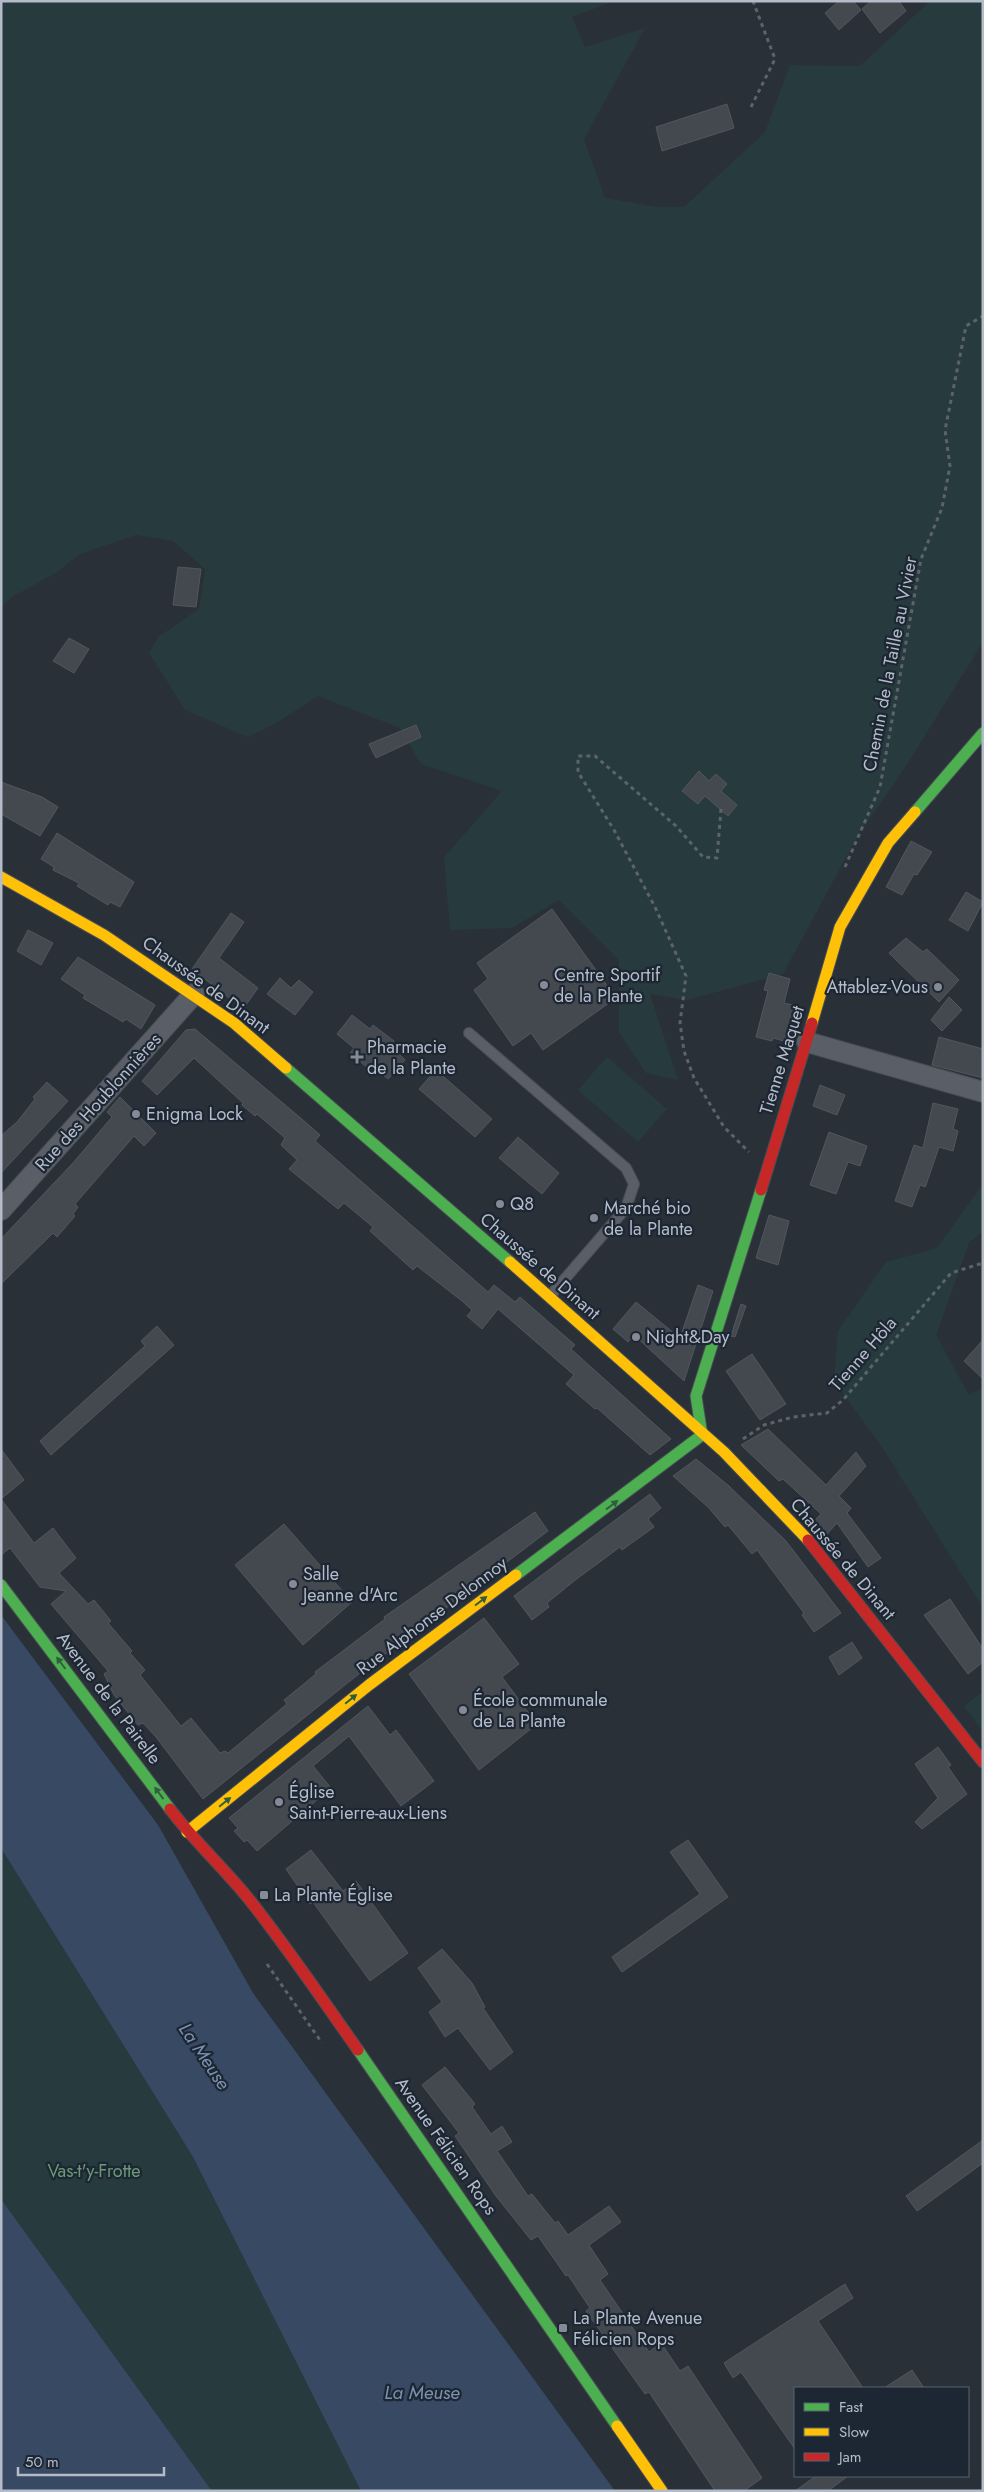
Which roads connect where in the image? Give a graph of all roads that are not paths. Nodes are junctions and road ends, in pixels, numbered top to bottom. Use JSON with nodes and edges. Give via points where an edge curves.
{"nodes":[{"id":1,"x":983,"y":733,"type":"edge"},
{"id":2,"x":1,"y":877,"type":"edge"},
{"id":3,"x":194,"y":994,"type":"junction"},
{"id":4,"x":469,"y":1033,"type":"dead end"},
{"id":5,"x":807,"y":1042,"type":"junction"},
{"id":6,"x":983,"y":1092,"type":"edge"},
{"id":7,"x":1,"y":1210,"type":"edge"},
{"id":8,"x":550,"y":1296,"type":"junction"},
{"id":9,"x":702,"y":1435,"type":"junction"},
{"id":10,"x":1,"y":1585,"type":"edge"},
{"id":11,"x":983,"y":1762,"type":"edge"},
{"id":12,"x":188,"y":1832,"type":"junction"},
{"id":13,"x":662,"y":2491,"type":"edge"}],
"edges":[{"from":1,"to":5,"type":"street","name":"Tienne Maquet","via":[[888,844],[840,927]]},
{"from":2,"to":3,"type":"street","name":"Chaussée de Dinant","via":[[104,934]]},
{"from":3,"to":7,"type":"street","name":"Rue des Houblonnières"},
{"from":3,"to":8,"type":"street","name":"Chaussée de Dinant","via":[[234,1023]]},
{"from":4,"to":8,"type":"lane","via":[[626,1168],[634,1184],[626,1208]]},
{"from":5,"to":6,"type":"street"},
{"from":5,"to":9,"type":"street","name":"Tienne Maquet","via":[[696,1396]]},
{"from":8,"to":9,"type":"street","name":"Chaussée de Dinant"},
{"from":9,"to":11,"type":"street","name":"Chaussée de Dinant","via":[[724,1452],[810,1542]]},
{"from":12,"to":9,"type":"street","name":"Rue Alphonse Delonnoy","one_way":true,"via":[[369,1685]]},
{"from":12,"to":10,"type":"street","name":"Avenue de la Pairelle","one_way":true},
{"from":12,"to":13,"type":"street","name":"Avenue Félicien Rops","via":[[253,1903],[301,1968]]}]}
